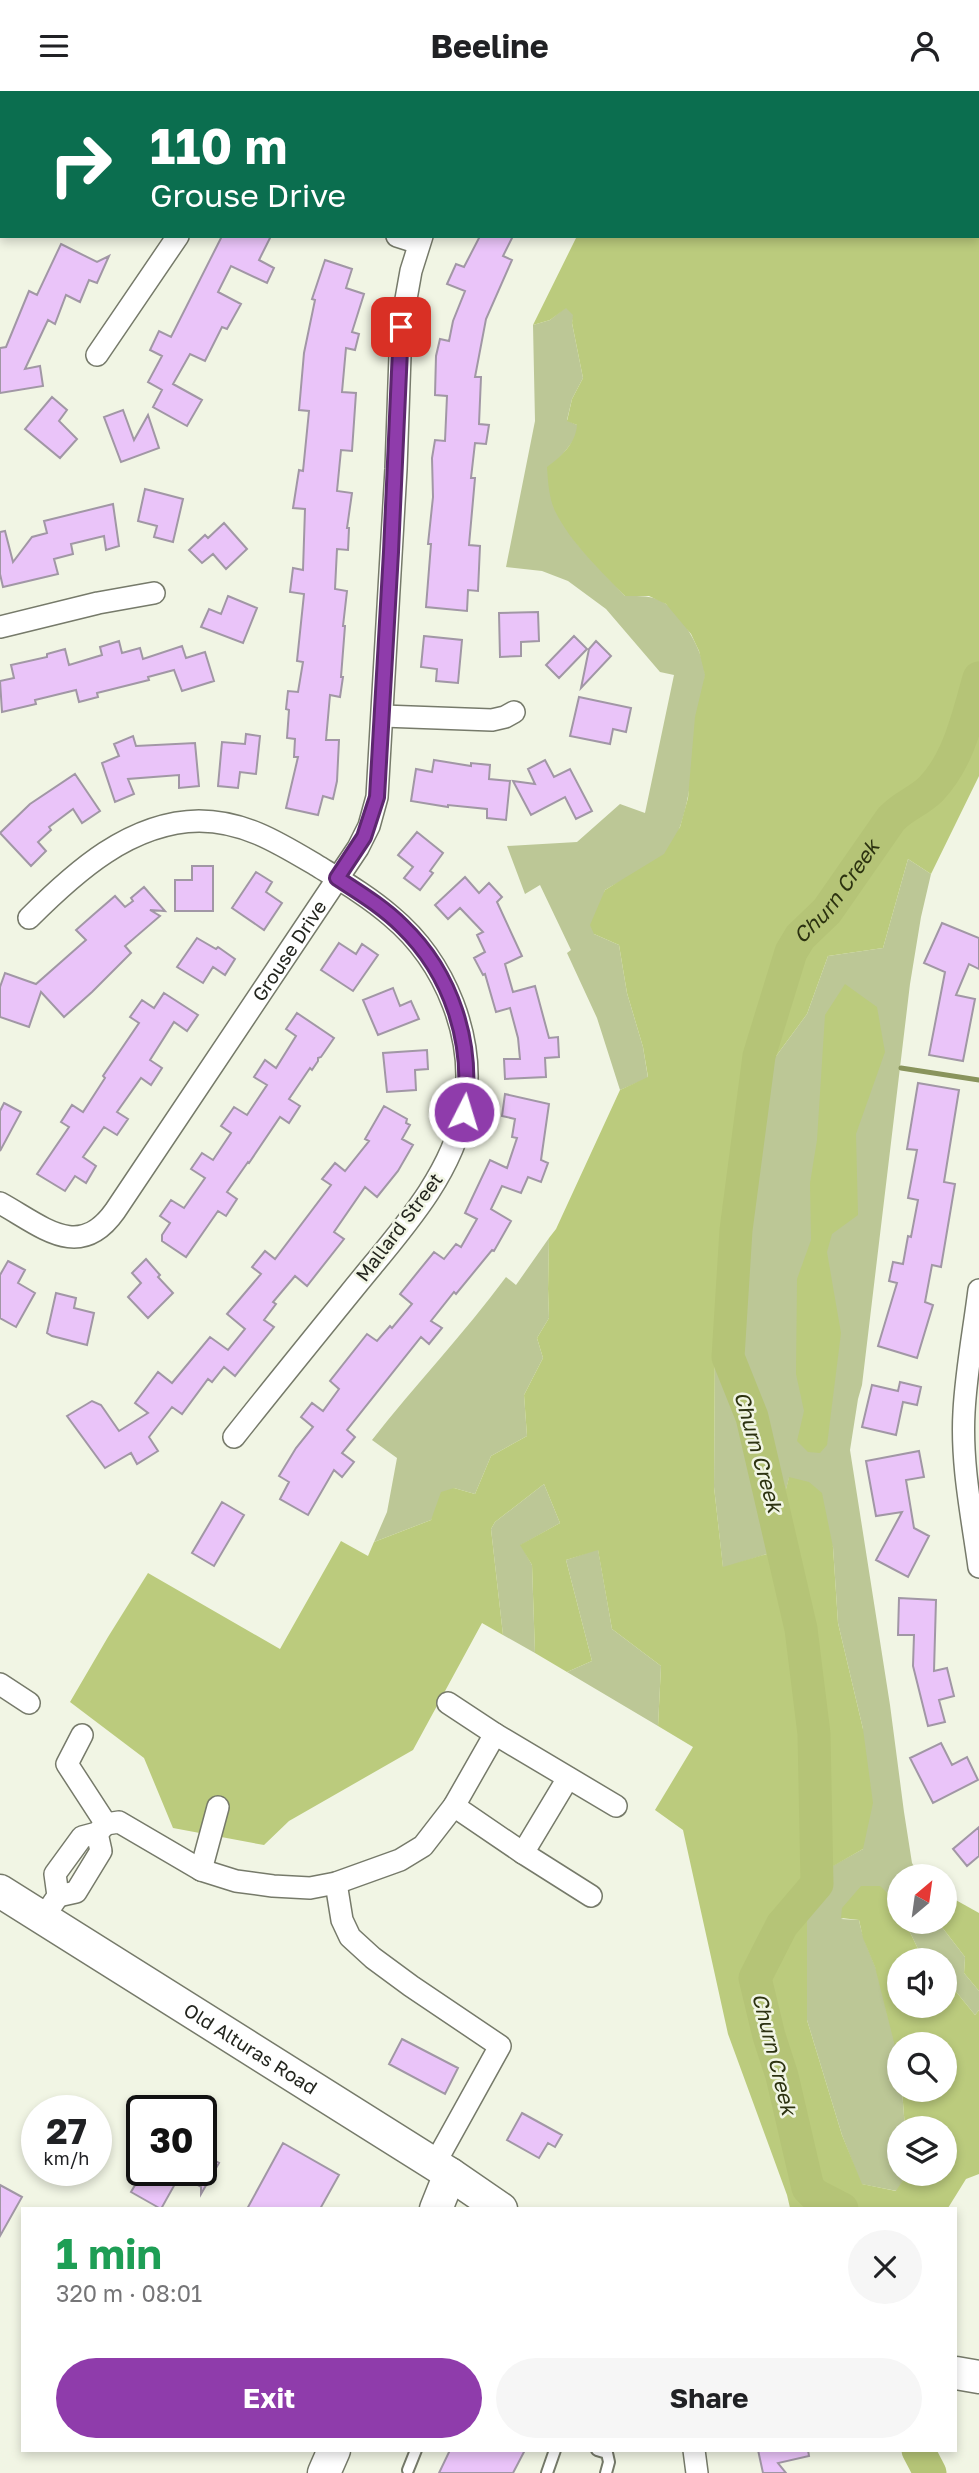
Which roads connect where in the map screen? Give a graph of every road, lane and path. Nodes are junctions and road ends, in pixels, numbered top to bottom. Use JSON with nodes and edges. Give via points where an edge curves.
{"nodes":[{"id":1,"x":177,"y":238,"type":"edge"},
{"id":2,"x":420,"y":239,"type":"edge"},
{"id":3,"x":97,"y":355,"type":"dead end"},
{"id":4,"x":154,"y":593,"type":"dead end"},
{"id":5,"x":0,"y":627,"type":"edge"},
{"id":6,"x":514,"y":712,"type":"dead end"},
{"id":7,"x":383,"y":716,"type":"junction"},
{"id":8,"x":337,"y":878,"type":"junction"},
{"id":9,"x":29,"y":918,"type":"dead end"},
{"id":10,"x":0,"y":1203,"type":"edge"},
{"id":11,"x":979,"y":1290,"type":"edge"},
{"id":12,"x":971,"y":1435,"type":"edge"},
{"id":13,"x":234,"y":1437,"type":"dead end"},
{"id":14,"x":979,"y":1567,"type":"edge"},
{"id":15,"x":0,"y":1684,"type":"edge"},
{"id":16,"x":29,"y":1703,"type":"dead end"},
{"id":17,"x":448,"y":1703,"type":"dead end"},
{"id":18,"x":495,"y":1734,"type":"junction"},
{"id":19,"x":82,"y":1735,"type":"dead end"},
{"id":20,"x":568,"y":1778,"type":"junction"},
{"id":21,"x":454,"y":1806,"type":"junction"},
{"id":22,"x":616,"y":1806,"type":"dead end"},
{"id":23,"x":218,"y":1807,"type":"dead end"},
{"id":24,"x":102,"y":1829,"type":"junction"},
{"id":25,"x":523,"y":1853,"type":"junction"},
{"id":26,"x":201,"y":1870,"type":"junction"},
{"id":27,"x":336,"y":1883,"type":"junction"},
{"id":28,"x":0,"y":1891,"type":"edge"},
{"id":29,"x":591,"y":1896,"type":"dead end"},
{"id":30,"x":50,"y":1907,"type":"junction"},
{"id":31,"x":442,"y":2169,"type":"junction"},
{"id":32,"x":436,"y":2207,"type":"edge"},
{"id":33,"x":497,"y":2207,"type":"edge"},
{"id":34,"x":957,"y":2373,"type":"edge"},
{"id":35,"x":979,"y":2377,"type":"edge"},
{"id":36,"x":333,"y":2452,"type":"edge"},
{"id":37,"x":415,"y":2452,"type":"edge"},
{"id":38,"x":554,"y":2452,"type":"edge"},
{"id":39,"x":604,"y":2452,"type":"edge"},
{"id":40,"x":694,"y":2452,"type":"edge"},
{"id":41,"x":408,"y":2470,"type":"dead end"},
{"id":42,"x":324,"y":2473,"type":"edge"},
{"id":43,"x":547,"y":2473,"type":"edge"},
{"id":44,"x":606,"y":2473,"type":"edge"},
{"id":45,"x":697,"y":2473,"type":"edge"}],
"edges":[{"from":1,"to":3,"type":"street"},
{"from":2,"to":7,"type":"street","name":"Grouse Drive","via":[[399,348]]},
{"from":4,"to":5,"type":"street"},
{"from":6,"to":7,"type":"street","via":[[492,720]]},
{"from":7,"to":8,"type":"street","name":"Grouse Drive","via":[[374,812],[364,837]]},
{"from":8,"to":9,"type":"street","name":"Mallard Street","via":[[279,842],[239,825],[180,823],[119,844]]},
{"from":8,"to":10,"type":"street","name":"Grouse Drive","via":[[100,1229],[85,1237],[60,1235]]},
{"from":8,"to":13,"type":"street","name":"Mallard Street","via":[[404,927],[442,977],[464,1046],[464,1112],[435,1183]]},
{"from":11,"to":12,"type":"street","via":[[965,1399]]},
{"from":12,"to":14,"type":"street","via":[[965,1464]]},
{"from":15,"to":16,"type":"street"},
{"from":17,"to":18,"type":"street"},
{"from":18,"to":20,"type":"street"},
{"from":18,"to":21,"type":"street"},
{"from":19,"to":24,"type":"street","via":[[67,1764]]},
{"from":20,"to":22,"type":"street"},
{"from":20,"to":25,"type":"street"},
{"from":21,"to":25,"type":"street"},
{"from":21,"to":27,"type":"street","via":[[423,1846],[400,1860]]},
{"from":23,"to":26,"type":"street"},
{"from":24,"to":26,"type":"street","via":[[119,1822]]},
{"from":24,"to":30,"type":"street","via":[[101,1851],[76,1892]]},
{"from":25,"to":29,"type":"street"},
{"from":26,"to":27,"type":"street","via":[[273,1886],[310,1888]]},
{"from":27,"to":31,"type":"street","via":[[350,1937],[411,1986],[500,2046]]},
{"from":28,"to":30,"type":"main road","name":"Old Alturas Road"},
{"from":30,"to":31,"type":"main road","name":"Old Alturas Road"},
{"from":31,"to":32,"type":"main road"},
{"from":31,"to":33,"type":"main road","name":"Old Alturas Road"},
{"from":34,"to":35,"type":"main road"},
{"from":36,"to":42,"type":"main road"},
{"from":37,"to":41,"type":"lane"},
{"from":38,"to":43,"type":"lane"},
{"from":39,"to":44,"type":"lane","via":[[609,2462]]},
{"from":40,"to":45,"type":"street"}]}
